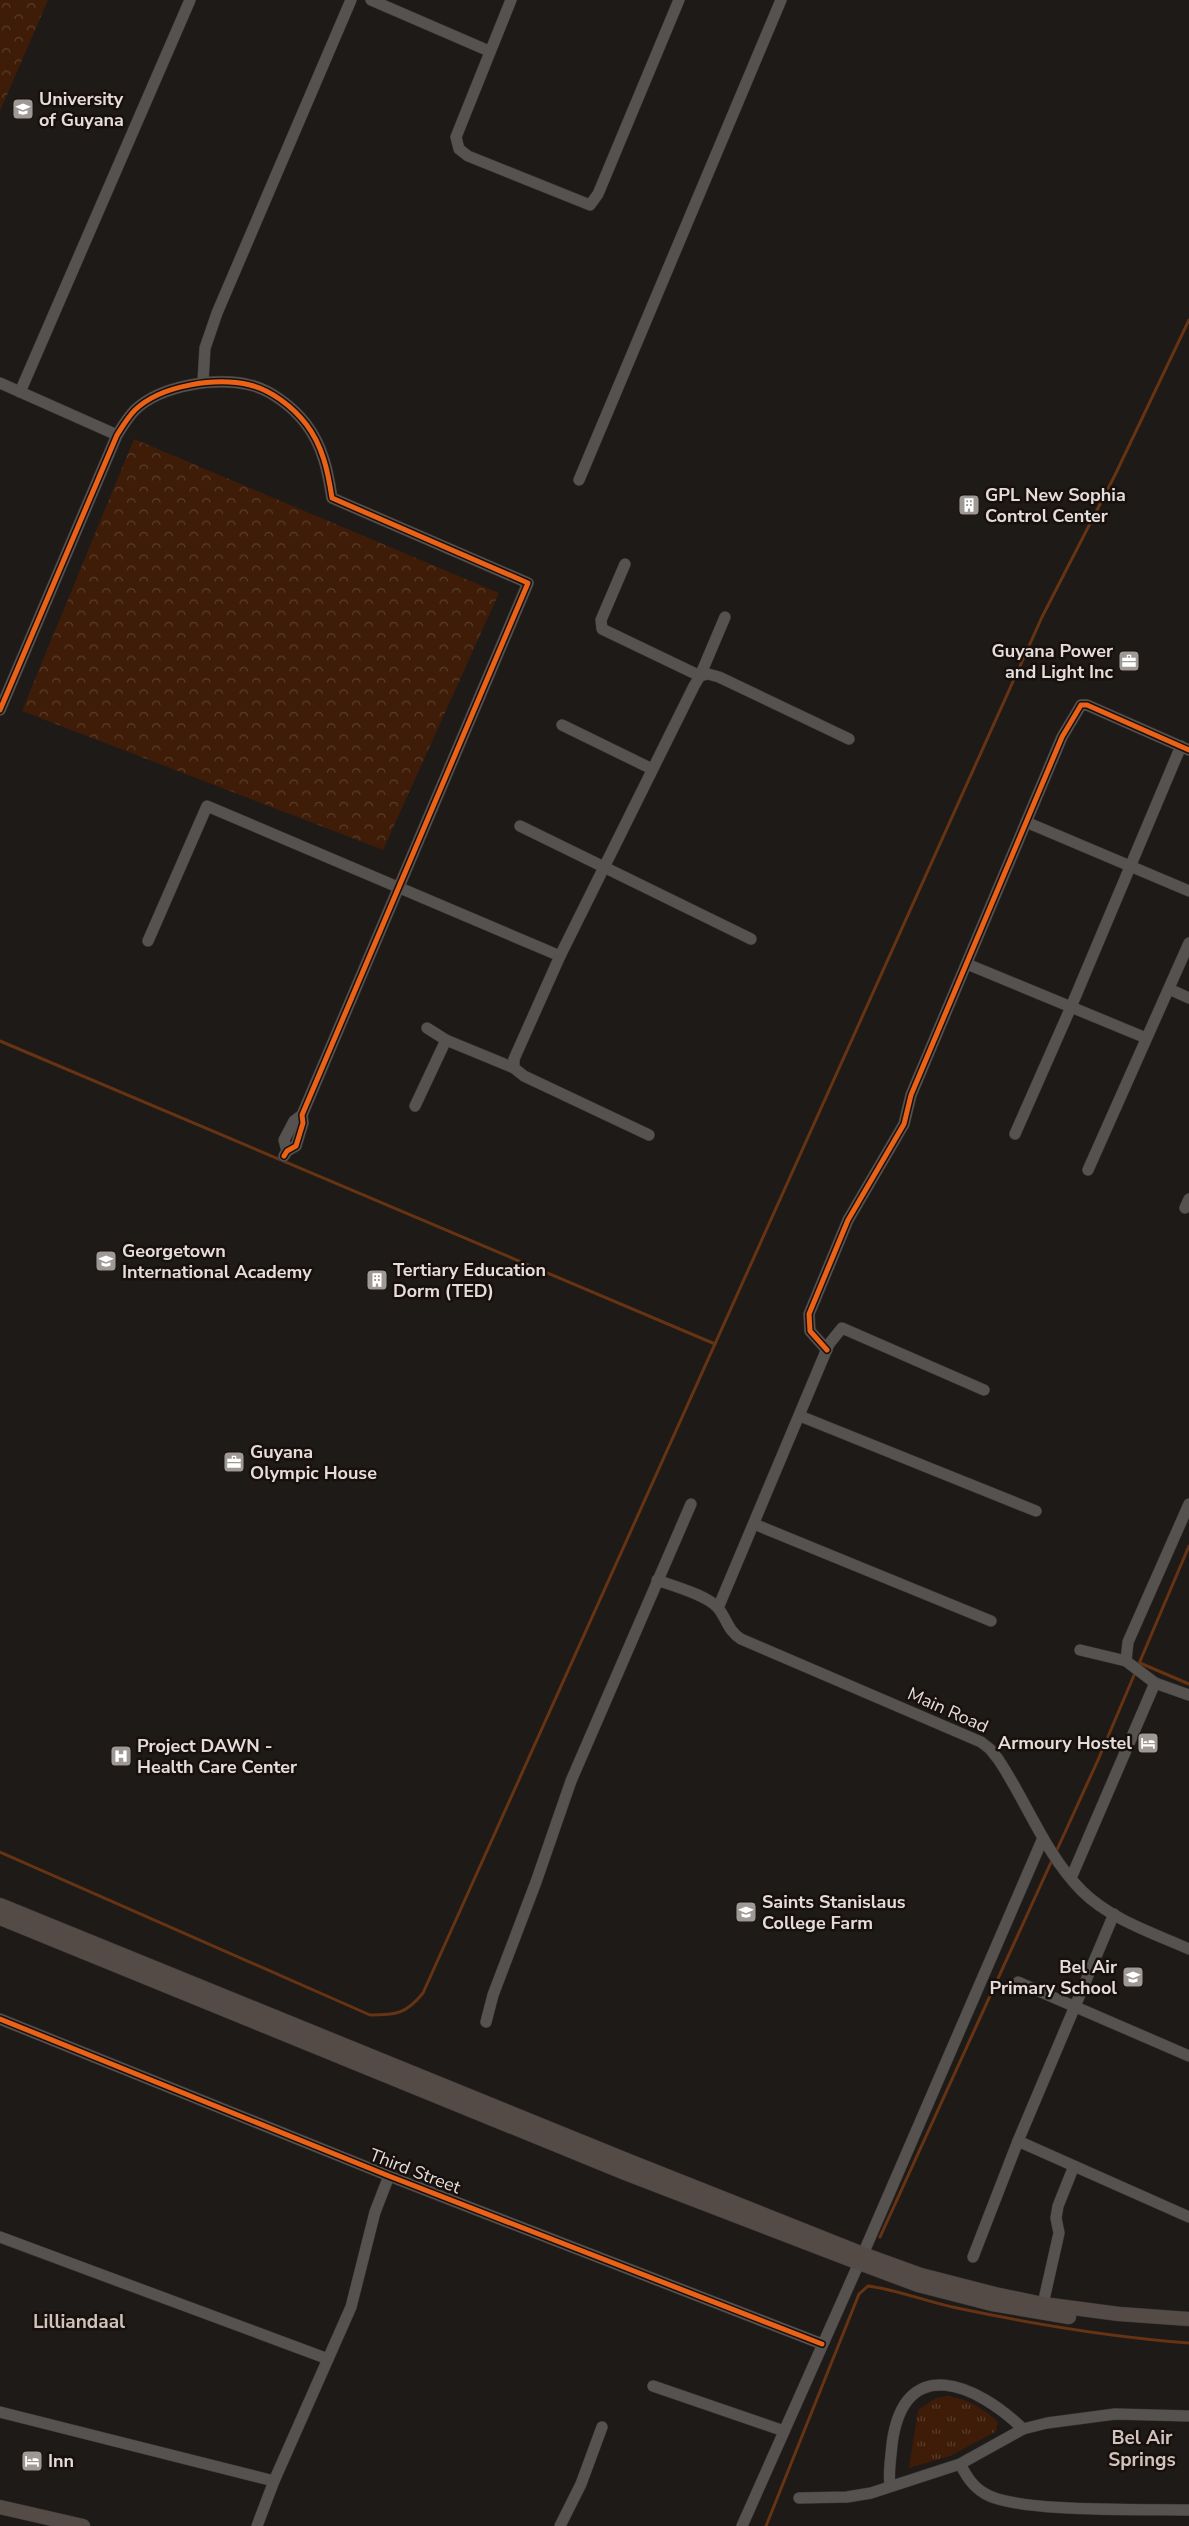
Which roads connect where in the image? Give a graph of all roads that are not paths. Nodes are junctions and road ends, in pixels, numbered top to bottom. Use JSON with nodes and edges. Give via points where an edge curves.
{"nodes":[{"id":1,"x":190,"y":0,"type":"edge"},
{"id":2,"x":351,"y":0,"type":"edge"},
{"id":3,"x":371,"y":0,"type":"edge"},
{"id":4,"x":511,"y":0,"type":"edge"},
{"id":5,"x":679,"y":0,"type":"edge"},
{"id":6,"x":781,"y":0,"type":"edge"},
{"id":7,"x":489,"y":51,"type":"junction"},
{"id":8,"x":203,"y":381,"type":"junction"},
{"id":9,"x":0,"y":383,"type":"edge"},
{"id":10,"x":20,"y":392,"type":"junction"},
{"id":11,"x":117,"y":435,"type":"junction"},
{"id":12,"x":579,"y":480,"type":"dead end"},
{"id":13,"x":625,"y":564,"type":"dead end"},
{"id":14,"x":725,"y":617,"type":"dead end"},
{"id":15,"x":700,"y":676,"type":"junction"},
{"id":16,"x":0,"y":710,"type":"edge"},
{"id":17,"x":562,"y":725,"type":"dead end"},
{"id":18,"x":850,"y":739,"type":"dead end"},
{"id":19,"x":1185,"y":748,"type":"edge"},
{"id":20,"x":652,"y":769,"type":"junction"},
{"id":21,"x":1026,"y":822,"type":"junction"},
{"id":22,"x":520,"y":826,"type":"dead end"},
{"id":23,"x":1129,"y":866,"type":"junction"},
{"id":24,"x":604,"y":867,"type":"junction"},
{"id":25,"x":400,"y":889,"type":"junction"},
{"id":26,"x":1189,"y":891,"type":"edge"},
{"id":27,"x":751,"y":938,"type":"dead end"},
{"id":28,"x":148,"y":941,"type":"dead end"},
{"id":29,"x":1189,"y":943,"type":"edge"},
{"id":30,"x":560,"y":956,"type":"junction"},
{"id":31,"x":968,"y":964,"type":"junction"},
{"id":32,"x":1169,"y":989,"type":"junction"},
{"id":33,"x":1189,"y":998,"type":"edge"},
{"id":34,"x":1071,"y":1007,"type":"junction"},
{"id":35,"x":427,"y":1028,"type":"dead end"},
{"id":36,"x":1146,"y":1038,"type":"junction"},
{"id":37,"x":446,"y":1040,"type":"junction"},
{"id":38,"x":514,"y":1068,"type":"junction"},
{"id":39,"x":415,"y":1106,"type":"dead end"},
{"id":40,"x":1015,"y":1134,"type":"dead end"},
{"id":41,"x":648,"y":1135,"type":"dead end"},
{"id":42,"x":286,"y":1153,"type":"dead end"},
{"id":43,"x":1088,"y":1170,"type":"dead end"},
{"id":44,"x":826,"y":1350,"type":"junction"},
{"id":45,"x":984,"y":1390,"type":"dead end"},
{"id":46,"x":800,"y":1416,"type":"junction"},
{"id":47,"x":691,"y":1504,"type":"dead end"},
{"id":48,"x":1189,"y":1504,"type":"edge"},
{"id":49,"x":1036,"y":1511,"type":"dead end"},
{"id":50,"x":754,"y":1524,"type":"junction"},
{"id":51,"x":657,"y":1580,"type":"junction"},
{"id":52,"x":718,"y":1608,"type":"junction"},
{"id":53,"x":991,"y":1621,"type":"dead end"},
{"id":54,"x":1080,"y":1650,"type":"dead end"},
{"id":55,"x":1129,"y":1664,"type":"junction"},
{"id":56,"x":1150,"y":1680,"type":"junction"},
{"id":57,"x":1189,"y":1695,"type":"edge"},
{"id":58,"x":1043,"y":1838,"type":"junction"},
{"id":59,"x":1071,"y":1878,"type":"junction"},
{"id":60,"x":0,"y":1905,"type":"edge"},
{"id":61,"x":1114,"y":1914,"type":"junction"},
{"id":62,"x":0,"y":1918,"type":"edge"},
{"id":63,"x":1189,"y":1949,"type":"edge"},
{"id":64,"x":1018,"y":1982,"type":"dead end"},
{"id":65,"x":1076,"y":2006,"type":"junction"},
{"id":66,"x":0,"y":2018,"type":"edge"},
{"id":67,"x":486,"y":2022,"type":"dead end"},
{"id":68,"x":1189,"y":2056,"type":"edge"},
{"id":69,"x":1018,"y":2141,"type":"junction"},
{"id":70,"x":1074,"y":2166,"type":"junction"},
{"id":71,"x":388,"y":2176,"type":"junction"},
{"id":72,"x":1189,"y":2218,"type":"edge"},
{"id":73,"x":0,"y":2237,"type":"edge"},
{"id":74,"x":972,"y":2257,"type":"dead end"},
{"id":75,"x":861,"y":2258,"type":"junction"},
{"id":76,"x":1044,"y":2299,"type":"junction"},
{"id":77,"x":1189,"y":2320,"type":"edge"},
{"id":78,"x":1189,"y":2329,"type":"edge"},
{"id":79,"x":822,"y":2344,"type":"junction"},
{"id":80,"x":328,"y":2359,"type":"junction"},
{"id":81,"x":653,"y":2386,"type":"dead end"},
{"id":82,"x":0,"y":2412,"type":"edge"},
{"id":83,"x":1189,"y":2416,"type":"edge"},
{"id":84,"x":602,"y":2427,"type":"dead end"},
{"id":85,"x":1023,"y":2429,"type":"junction"},
{"id":86,"x":784,"y":2431,"type":"junction"},
{"id":87,"x":960,"y":2464,"type":"junction"},
{"id":88,"x":274,"y":2481,"type":"junction"},
{"id":89,"x":890,"y":2486,"type":"junction"},
{"id":90,"x":799,"y":2498,"type":"dead end"},
{"id":91,"x":0,"y":2507,"type":"edge"},
{"id":92,"x":1189,"y":2510,"type":"edge"},
{"id":93,"x":83,"y":2526,"type":"edge"},
{"id":94,"x":257,"y":2526,"type":"edge"},
{"id":95,"x":560,"y":2526,"type":"edge"},
{"id":96,"x":742,"y":2526,"type":"edge"}],
"edges":[{"from":1,"to":10,"type":"street"},
{"from":2,"to":8,"type":"street","via":[[217,313],[205,348]]},
{"from":3,"to":7,"type":"street"},
{"from":4,"to":7,"type":"street"},
{"from":5,"to":7,"type":"street","via":[[598,194],[590,205],[468,156],[459,149],[456,137]]},
{"from":6,"to":12,"type":"street"},
{"from":8,"to":11,"type":"street","via":[[165,392],[135,410]]},
{"from":8,"to":25,"type":"street","via":[[251,385],[284,401],[306,424],[325,458],[332,498],[528,583]]},
{"from":9,"to":10,"type":"street"},
{"from":10,"to":11,"type":"street"},
{"from":11,"to":16,"type":"street"},
{"from":13,"to":15,"type":"street","via":[[601,620],[602,629]]},
{"from":14,"to":15,"type":"street"},
{"from":15,"to":18,"type":"street","via":[[719,677]]},
{"from":15,"to":20,"type":"street"},
{"from":17,"to":20,"type":"street"},
{"from":19,"to":21,"type":"street","via":[[1081,705],[1062,737]]},
{"from":19,"to":23,"type":"street"},
{"from":20,"to":24,"type":"street"},
{"from":21,"to":23,"type":"street"},
{"from":21,"to":31,"type":"street"},
{"from":22,"to":24,"type":"street"},
{"from":23,"to":26,"type":"street"},
{"from":23,"to":34,"type":"street"},
{"from":24,"to":27,"type":"street"},
{"from":24,"to":30,"type":"street"},
{"from":25,"to":28,"type":"street","via":[[207,806]]},
{"from":25,"to":30,"type":"street"},
{"from":25,"to":42,"type":"street","via":[[302,1115],[294,1121],[284,1140]]},
{"from":29,"to":32,"type":"street"},
{"from":30,"to":38,"type":"street","via":[[514,1059]]},
{"from":31,"to":34,"type":"street"},
{"from":31,"to":44,"type":"street","via":[[911,1095],[904,1124],[848,1220],[809,1314],[810,1331]]},
{"from":32,"to":33,"type":"street"},
{"from":32,"to":36,"type":"street"},
{"from":34,"to":36,"type":"street"},
{"from":34,"to":40,"type":"street"},
{"from":35,"to":37,"type":"street"},
{"from":36,"to":43,"type":"street"},
{"from":37,"to":38,"type":"street"},
{"from":37,"to":39,"type":"street"},
{"from":38,"to":41,"type":"street","via":[[524,1076]]},
{"from":44,"to":45,"type":"street","via":[[842,1328]]},
{"from":44,"to":46,"type":"street"},
{"from":46,"to":49,"type":"street"},
{"from":46,"to":50,"type":"street"},
{"from":47,"to":51,"type":"street"},
{"from":48,"to":55,"type":"street","via":[[1128,1642]]},
{"from":50,"to":52,"type":"street"},
{"from":50,"to":53,"type":"street"},
{"from":51,"to":52,"type":"street","via":[[709,1600]]},
{"from":51,"to":67,"type":"street","via":[[559,1812]]},
{"from":52,"to":58,"type":"street","name":"Main Road","via":[[726,1624],[740,1639],[990,1749]]},
{"from":54,"to":55,"type":"street"},
{"from":55,"to":56,"type":"street"},
{"from":56,"to":57,"type":"street"},
{"from":56,"to":59,"type":"street"},
{"from":58,"to":59,"type":"street","name":"Main Road"},
{"from":58,"to":75,"type":"street"},
{"from":59,"to":61,"type":"street","name":"Main Road","via":[[1082,1891]]},
{"from":60,"to":75,"type":"main road"},
{"from":61,"to":63,"type":"street","name":"Main Road"},
{"from":61,"to":65,"type":"street"},
{"from":62,"to":75,"type":"main road","via":[[625,2173]]},
{"from":64,"to":65,"type":"street"},
{"from":65,"to":68,"type":"street"},
{"from":65,"to":69,"type":"street"},
{"from":66,"to":71,"type":"street","name":"Third Street"},
{"from":69,"to":70,"type":"street"},
{"from":69,"to":74,"type":"street"},
{"from":70,"to":72,"type":"street"},
{"from":70,"to":76,"type":"street","via":[[1058,2206],[1059,2233]]},
{"from":71,"to":79,"type":"street","name":"Third Street"},
{"from":71,"to":80,"type":"street","via":[[375,2212],[351,2307]]},
{"from":73,"to":80,"type":"street"},
{"from":75,"to":76,"type":"main road"},
{"from":75,"to":78,"type":"main road","via":[[918,2285],[992,2304],[1044,2314]]},
{"from":75,"to":79,"type":"street"},
{"from":76,"to":77,"type":"main road","via":[[1119,2314]]},
{"from":79,"to":86,"type":"street"},
{"from":80,"to":88,"type":"street"},
{"from":81,"to":86,"type":"street"},
{"from":82,"to":88,"type":"street"},
{"from":83,"to":85,"type":"street","via":[[1115,2414]]},
{"from":84,"to":95,"type":"street","via":[[581,2484]]},
{"from":85,"to":87,"type":"street"},
{"from":85,"to":89,"type":"street","via":[[996,2406],[960,2388],[929,2386],[916,2391],[906,2400],[899,2414],[890,2459]]},
{"from":86,"to":96,"type":"street"},
{"from":87,"to":89,"type":"street"},
{"from":87,"to":92,"type":"street","via":[[984,2494],[1002,2501]]},
{"from":88,"to":94,"type":"street"},
{"from":89,"to":90,"type":"street","via":[[847,2497]]},
{"from":91,"to":93,"type":"main road"}]}
